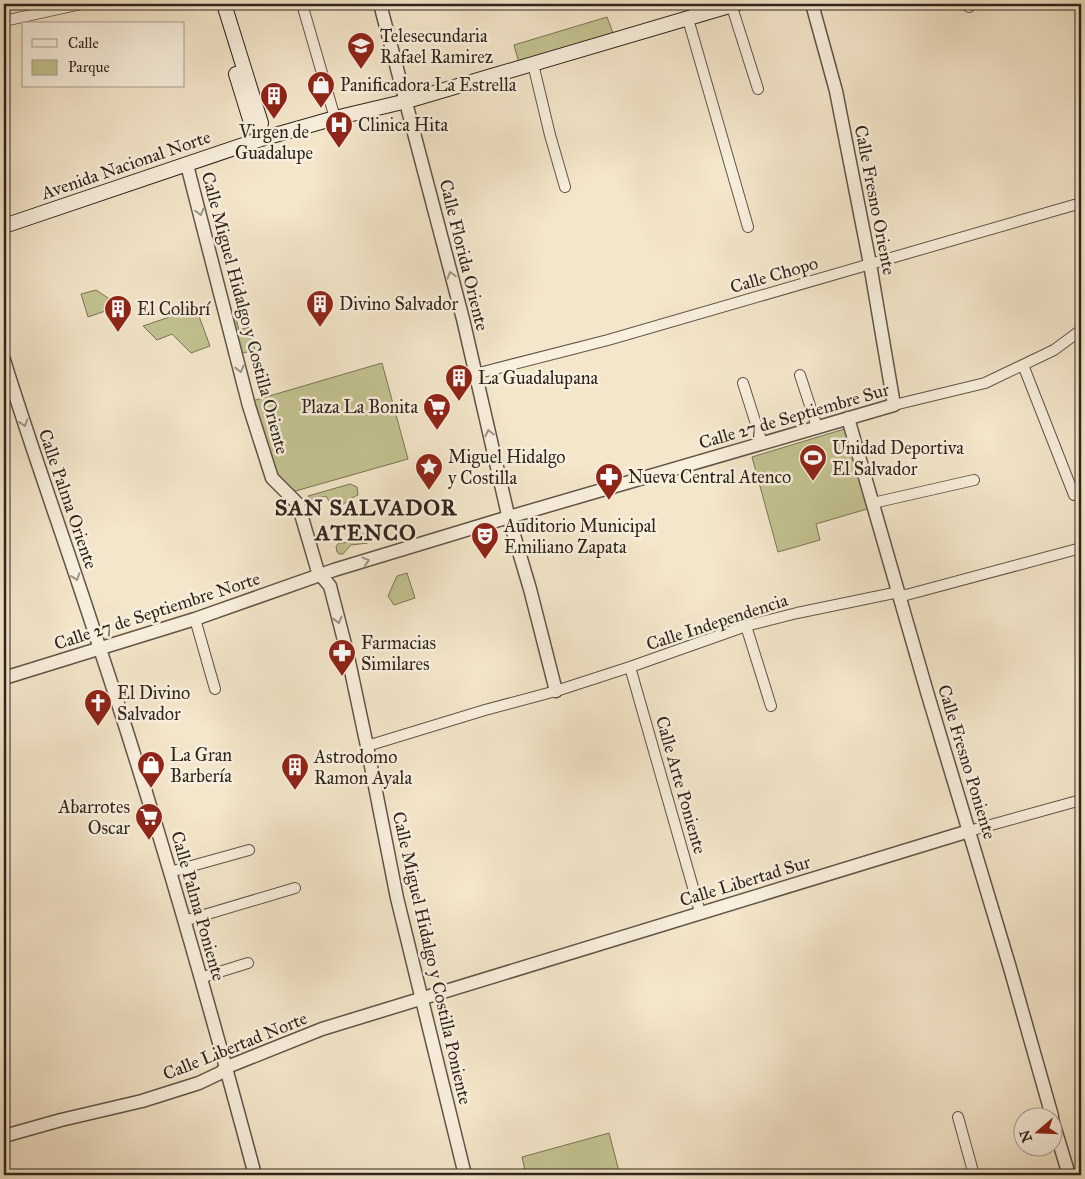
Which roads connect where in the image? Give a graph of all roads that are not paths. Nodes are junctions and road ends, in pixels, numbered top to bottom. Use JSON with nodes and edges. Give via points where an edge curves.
{"nodes":[{"id":1,"x":81,"y":4,"type":"edge"},
{"id":2,"x":216,"y":4,"type":"edge"},
{"id":3,"x":224,"y":4,"type":"edge"},
{"id":4,"x":302,"y":4,"type":"edge"},
{"id":5,"x":380,"y":4,"type":"edge"},
{"id":6,"x":733,"y":4,"type":"edge"},
{"id":7,"x":812,"y":4,"type":"edge"},
{"id":8,"x":688,"y":19,"type":"junction"},
{"id":9,"x":4,"y":21,"type":"edge"},
{"id":10,"x":533,"y":64,"type":"junction"},
{"id":11,"x":758,"y":88,"type":"dead end"},
{"id":12,"x":406,"y":101,"type":"junction"},
{"id":13,"x":335,"y":118,"type":"junction"},
{"id":14,"x":259,"y":134,"type":"junction"},
{"id":15,"x":187,"y":165,"type":"junction"},
{"id":16,"x":565,"y":187,"type":"dead end"},
{"id":17,"x":1081,"y":202,"type":"edge"},
{"id":18,"x":4,"y":226,"type":"edge"},
{"id":19,"x":748,"y":227,"type":"dead end"},
{"id":20,"x":870,"y":264,"type":"junction"},
{"id":21,"x":1081,"y":330,"type":"edge"},
{"id":22,"x":4,"y":360,"type":"edge"},
{"id":23,"x":1024,"y":365,"type":"junction"},
{"id":24,"x":475,"y":374,"type":"junction"},
{"id":25,"x":800,"y":375,"type":"dead end"},
{"id":26,"x":743,"y":383,"type":"dead end"},
{"id":27,"x":894,"y":405,"type":"junction"},
{"id":28,"x":848,"y":418,"type":"junction"},
{"id":29,"x":817,"y":427,"type":"junction"},
{"id":30,"x":762,"y":443,"type":"junction"},
{"id":31,"x":974,"y":480,"type":"dead end"},
{"id":32,"x":1074,"y":496,"type":"dead end"},
{"id":33,"x":872,"y":503,"type":"junction"},
{"id":34,"x":509,"y":517,"type":"junction"},
{"id":35,"x":1081,"y":548,"type":"edge"},
{"id":36,"x":320,"y":576,"type":"junction"},
{"id":37,"x":900,"y":593,"type":"junction"},
{"id":38,"x":195,"y":619,"type":"junction"},
{"id":39,"x":746,"y":626,"type":"junction"},
{"id":40,"x":100,"y":648,"type":"junction"},
{"id":41,"x":630,"y":668,"type":"junction"},
{"id":42,"x":4,"y":678,"type":"edge"},
{"id":43,"x":215,"y":688,"type":"dead end"},
{"id":44,"x":556,"y":691,"type":"junction"},
{"id":45,"x":771,"y":706,"type":"dead end"},
{"id":46,"x":367,"y":746,"type":"junction"},
{"id":47,"x":1081,"y":800,"type":"edge"},
{"id":48,"x":969,"y":831,"type":"junction"},
{"id":49,"x":249,"y":850,"type":"dead end"},
{"id":50,"x":170,"y":872,"type":"junction"},
{"id":51,"x":295,"y":888,"type":"dead end"},
{"id":52,"x":700,"y":912,"type":"junction"},
{"id":53,"x":184,"y":921,"type":"junction"},
{"id":54,"x":248,"y":963,"type":"dead end"},
{"id":55,"x":200,"y":978,"type":"junction"},
{"id":56,"x":421,"y":999,"type":"junction"},
{"id":57,"x":227,"y":1067,"type":"junction"},
{"id":58,"x":1049,"y":1106,"type":"edge"},
{"id":59,"x":958,"y":1117,"type":"dead end"},
{"id":60,"x":4,"y":1136,"type":"edge"},
{"id":61,"x":1062,"y":1152,"type":"edge"},
{"id":62,"x":255,"y":1175,"type":"edge"},
{"id":63,"x":465,"y":1175,"type":"edge"},
{"id":64,"x":974,"y":1175,"type":"edge"},
{"id":65,"x":1069,"y":1175,"type":"edge"}],
"edges":[{"from":1,"to":9,"type":"street"},
{"from":2,"to":14,"type":"main road","via":[[252,126]]},
{"from":3,"to":14,"type":"main road","via":[[261,123]]},
{"from":4,"to":13,"type":"street"},
{"from":5,"to":12,"type":"street","name":"Calle Florida Oriente"},
{"from":6,"to":8,"type":"main road","name":"Avenida Nacional Norte"},
{"from":6,"to":11,"type":"street"},
{"from":7,"to":20,"type":"street","name":"Calle Fresno Oriente","via":[[836,91]]},
{"from":8,"to":10,"type":"main road","name":"Avenida Nacional Norte"},
{"from":8,"to":19,"type":"street"},
{"from":10,"to":12,"type":"main road","name":"Avenida Nacional Norte"},
{"from":10,"to":16,"type":"street"},
{"from":12,"to":13,"type":"main road","name":"Avenida Nacional Norte"},
{"from":24,"to":12,"type":"street","name":"Calle Florida Oriente","one_way":true},
{"from":13,"to":14,"type":"main road","name":"Avenida Nacional Norte"},
{"from":14,"to":15,"type":"main road","name":"Avenida Nacional Norte"},
{"from":15,"to":18,"type":"main road","name":"Avenida Nacional Norte"},
{"from":15,"to":36,"type":"street","name":"Calle Miguel Hidalgo y Costilla Oriente","one_way":true,"via":[[249,406],[272,478],[298,504]]},
{"from":17,"to":20,"type":"street","name":"Calle Chopo"},
{"from":20,"to":24,"type":"street","name":"Calle Chopo","via":[[608,340]]},
{"from":20,"to":27,"type":"street","name":"Calle Fresno Oriente"},
{"from":21,"to":23,"type":"street","name":"Calle 27 de Septiembre Sur","via":[[1054,350]]},
{"from":22,"to":40,"type":"street","name":"Calle Palma Oriente","one_way":true,"via":[[34,458]]},
{"from":23,"to":27,"type":"street","name":"Calle 27 de Septiembre Sur","via":[[985,382]]},
{"from":23,"to":32,"type":"street"},
{"from":34,"to":24,"type":"street","name":"Calle Florida Oriente","one_way":true},
{"from":25,"to":29,"type":"street"},
{"from":26,"to":30,"type":"street"},
{"from":27,"to":28,"type":"street","name":"Calle 27 de Septiembre Sur"},
{"from":28,"to":29,"type":"street","name":"Calle 27 de Septiembre Sur"},
{"from":28,"to":33,"type":"street","name":"Calle Fresno Poniente"},
{"from":29,"to":30,"type":"street","name":"Calle 27 de Septiembre Sur"},
{"from":30,"to":34,"type":"street","name":"Calle 27 de Septiembre Sur"},
{"from":31,"to":33,"type":"street"},
{"from":33,"to":37,"type":"street","name":"Calle Fresno Poniente"},
{"from":36,"to":34,"type":"street","name":"Calle 27 de Septiembre Sur","one_way":true},
{"from":34,"to":44,"type":"street","name":"Calle Florida Oriente"},
{"from":35,"to":37,"type":"street","name":"Calle Independencia","via":[[906,595]]},
{"from":36,"to":38,"type":"street","name":"Calle 27 de Septiembre Norte"},
{"from":36,"to":46,"type":"street","name":"Calle Miguel Hidalgo y Costilla Poniente","one_way":true,"via":[[330,586]]},
{"from":37,"to":39,"type":"street","name":"Calle Independencia"},
{"from":37,"to":48,"type":"street","name":"Calle Fresno Poniente"},
{"from":38,"to":40,"type":"street","name":"Calle 27 de Septiembre Norte"},
{"from":38,"to":43,"type":"street"},
{"from":39,"to":41,"type":"street","name":"Calle Independencia"},
{"from":39,"to":45,"type":"street"},
{"from":40,"to":42,"type":"street","name":"Calle 27 de Septiembre Norte"},
{"from":40,"to":50,"type":"street","name":"Calle Palma Poniente"},
{"from":41,"to":44,"type":"street","name":"Calle Independencia"},
{"from":41,"to":52,"type":"street","name":"Calle Arte Poniente"},
{"from":44,"to":46,"type":"street","name":"Calle Independencia"},
{"from":46,"to":56,"type":"street","name":"Calle Miguel Hidalgo y Costilla Poniente"},
{"from":47,"to":48,"type":"street","name":"Calle Libertad Sur"},
{"from":48,"to":52,"type":"street","name":"Calle Libertad Sur"},
{"from":48,"to":58,"type":"street","name":"Calle Fresno Poniente"},
{"from":49,"to":50,"type":"street"},
{"from":50,"to":53,"type":"street","name":"Calle Palma Poniente"},
{"from":51,"to":53,"type":"street"},
{"from":52,"to":56,"type":"street","name":"Calle Libertad Sur"},
{"from":53,"to":55,"type":"street","name":"Calle Palma Poniente"},
{"from":54,"to":55,"type":"street"},
{"from":55,"to":57,"type":"street","name":"Calle Palma Poniente"},
{"from":56,"to":57,"type":"street","name":"Calle Libertad Norte","via":[[322,1029]]},
{"from":56,"to":63,"type":"street","name":"Calle Miguel Hidalgo y Costilla Poniente"},
{"from":57,"to":60,"type":"street","name":"Calle Libertad Norte","via":[[199,1083],[142,1101]]},
{"from":57,"to":62,"type":"street","name":"Calle Palma Poniente"},
{"from":59,"to":64,"type":"street"},
{"from":61,"to":65,"type":"street","name":"Calle Fresno Poniente"}]}
